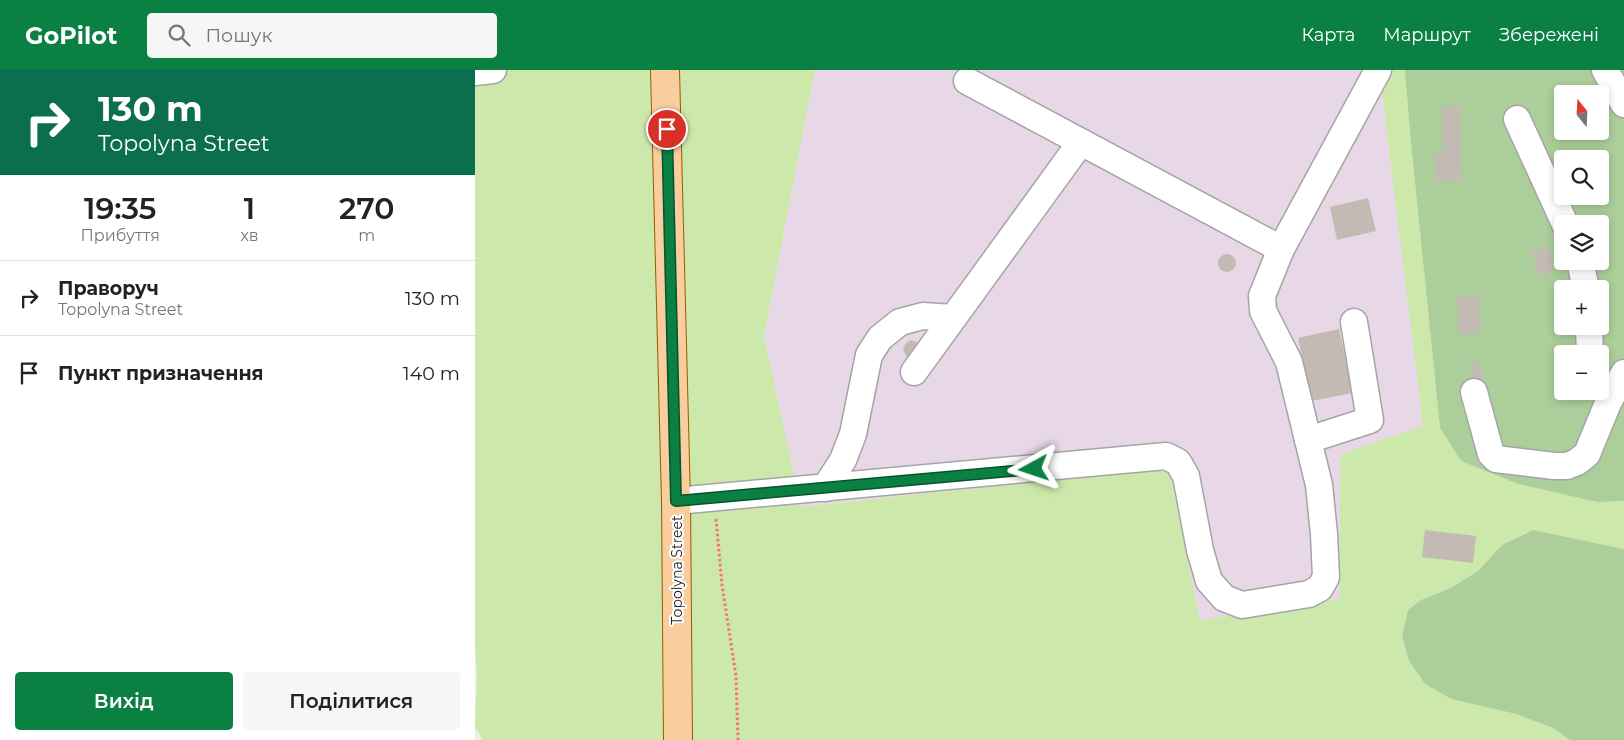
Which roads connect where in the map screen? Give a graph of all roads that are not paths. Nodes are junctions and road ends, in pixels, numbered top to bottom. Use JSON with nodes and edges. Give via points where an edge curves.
{"nodes":[{"id":1,"x":493,"y":70,"type":"edge"},
{"id":2,"x":665,"y":70,"type":"edge"},
{"id":3,"x":1378,"y":70,"type":"edge"},
{"id":4,"x":1605,"y":70,"type":"edge"},
{"id":5,"x":475,"y":72,"type":"edge"},
{"id":6,"x":967,"y":81,"type":"dead end"},
{"id":7,"x":1624,"y":104,"type":"edge"},
{"id":8,"x":1517,"y":119,"type":"dead end"},
{"id":9,"x":1081,"y":142,"type":"junction"},
{"id":10,"x":1561,"y":215,"type":"edge"},
{"id":11,"x":1281,"y":249,"type":"junction"},
{"id":12,"x":953,"y":318,"type":"junction"},
{"id":13,"x":1353,"y":322,"type":"dead end"},
{"id":14,"x":914,"y":372,"type":"dead end"},
{"id":15,"x":1624,"y":373,"type":"edge"},
{"id":16,"x":1609,"y":390,"type":"edge"},
{"id":17,"x":1473,"y":392,"type":"dead end"},
{"id":18,"x":1603,"y":400,"type":"edge"},
{"id":19,"x":1308,"y":440,"type":"junction"},
{"id":20,"x":825,"y":488,"type":"junction"},
{"id":21,"x":676,"y":501,"type":"junction"},
{"id":22,"x":678,"y":740,"type":"edge"}],
"edges":[{"from":1,"to":5,"type":"street"},
{"from":2,"to":21,"type":"main road","name":"Topolyna Street"},
{"from":3,"to":11,"type":"street"},
{"from":4,"to":7,"type":"street"},
{"from":6,"to":9,"type":"street"},
{"from":8,"to":10,"type":"street"},
{"from":9,"to":11,"type":"street"},
{"from":9,"to":12,"type":"street"},
{"from":11,"to":19,"type":"street","via":[[1262,296],[1263,311],[1289,362]]},
{"from":12,"to":14,"type":"street"},
{"from":12,"to":20,"type":"street","via":[[923,316],[900,322],[879,338],[869,355],[853,434],[843,460]]},
{"from":13,"to":19,"type":"street","via":[[1370,420]]},
{"from":15,"to":16,"type":"street"},
{"from":17,"to":18,"type":"street","via":[[1491,454],[1496,459],[1554,466],[1567,466],[1587,454]]},
{"from":19,"to":20,"type":"street","via":[[1319,484],[1326,577],[1320,588],[1309,594],[1242,605],[1224,598],[1209,580],[1186,476],[1178,462],[1166,456]]},
{"from":20,"to":21,"type":"street"},
{"from":21,"to":22,"type":"main road","name":"Topolyna Street"}]}
